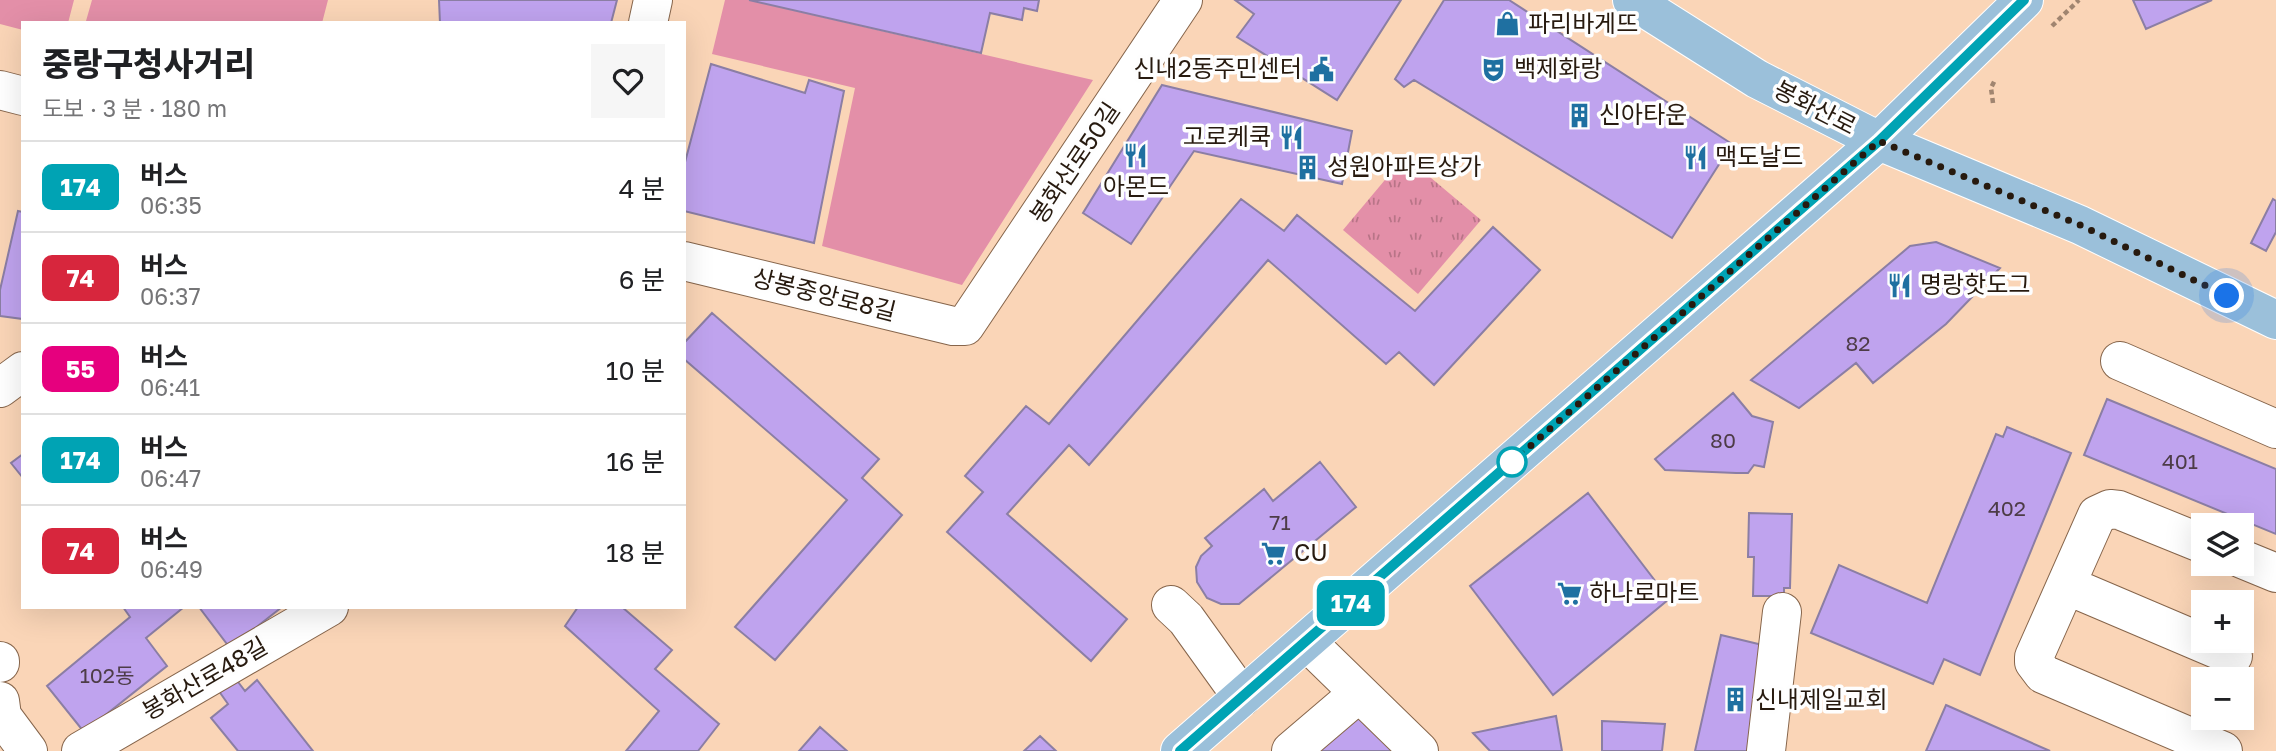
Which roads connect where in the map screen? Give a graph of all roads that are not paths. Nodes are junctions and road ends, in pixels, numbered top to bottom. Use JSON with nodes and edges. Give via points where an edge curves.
{"nodes":[{"id":1,"x":653,"y":0,"type":"edge"},
{"id":2,"x":1183,"y":0,"type":"edge"},
{"id":3,"x":1632,"y":0,"type":"edge"},
{"id":4,"x":2024,"y":0,"type":"edge"},
{"id":5,"x":649,"y":21,"type":"edge"},
{"id":6,"x":1879,"y":141,"type":"junction"},
{"id":7,"x":686,"y":261,"type":"edge"},
{"id":8,"x":2276,"y":320,"type":"edge"},
{"id":9,"x":965,"y":326,"type":"joint"},
{"id":10,"x":2120,"y":361,"type":"dead end"},
{"id":11,"x":21,"y":363,"type":"edge"},
{"id":12,"x":0,"y":366,"type":"edge"},
{"id":13,"x":21,"y":372,"type":"edge"},
{"id":14,"x":0,"y":388,"type":"edge"},
{"id":15,"x":2276,"y":429,"type":"edge"},
{"id":16,"x":2191,"y":539,"type":"edge"},
{"id":17,"x":2254,"y":564,"type":"edge"},
{"id":18,"x":2276,"y":573,"type":"edge"},
{"id":19,"x":2066,"y":584,"type":"junction"},
{"id":20,"x":1171,"y":605,"type":"dead end"},
{"id":21,"x":326,"y":609,"type":"edge"},
{"id":22,"x":1782,"y":612,"type":"dead end"},
{"id":23,"x":1307,"y":642,"type":"junction"},
{"id":24,"x":2233,"y":656,"type":"dead end"},
{"id":25,"x":1359,"y":693,"type":"junction"},
{"id":26,"x":1242,"y":697,"type":"junction"},
{"id":27,"x":0,"y":701,"type":"edge"},
{"id":28,"x":28,"y":751,"type":"edge"},
{"id":29,"x":81,"y":751,"type":"edge"},
{"id":30,"x":1180,"y":751,"type":"edge"},
{"id":31,"x":1291,"y":751,"type":"edge"},
{"id":32,"x":1419,"y":751,"type":"edge"},
{"id":33,"x":1766,"y":751,"type":"edge"},
{"id":34,"x":2223,"y":751,"type":"edge"}],
"edges":[{"from":1,"to":5,"type":"street"},
{"from":2,"to":9,"type":"street","name":"봉화산로50길"},
{"from":3,"to":6,"type":"main road","name":"봉화산로","via":[[1757,79]]},
{"from":4,"to":6,"type":"main road"},
{"from":6,"to":8,"type":"main road","name":"봉화산로","via":[[2080,225]]},
{"from":6,"to":23,"type":"main road"},
{"from":7,"to":9,"type":"street","name":"상봉중앙로8길"},
{"from":10,"to":15,"type":"street"},
{"from":11,"to":12,"type":"street"},
{"from":13,"to":14,"type":"street"},
{"from":16,"to":19,"type":"street","via":[[2119,510],[2103,511],[2097,514]]},
{"from":17,"to":18,"type":"street"},
{"from":19,"to":24,"type":"street"},
{"from":19,"to":34,"type":"street","via":[[2034,657],[2043,674]]},
{"from":20,"to":26,"type":"street"},
{"from":21,"to":29,"type":"street","name":"봉화산로48길"},
{"from":22,"to":33,"type":"street"},
{"from":23,"to":25,"type":"street"},
{"from":23,"to":26,"type":"main road"},
{"from":25,"to":31,"type":"street"},
{"from":25,"to":32,"type":"street"},
{"from":26,"to":30,"type":"main road"},
{"from":27,"to":28,"type":"street","via":[[2,716]]}]}
